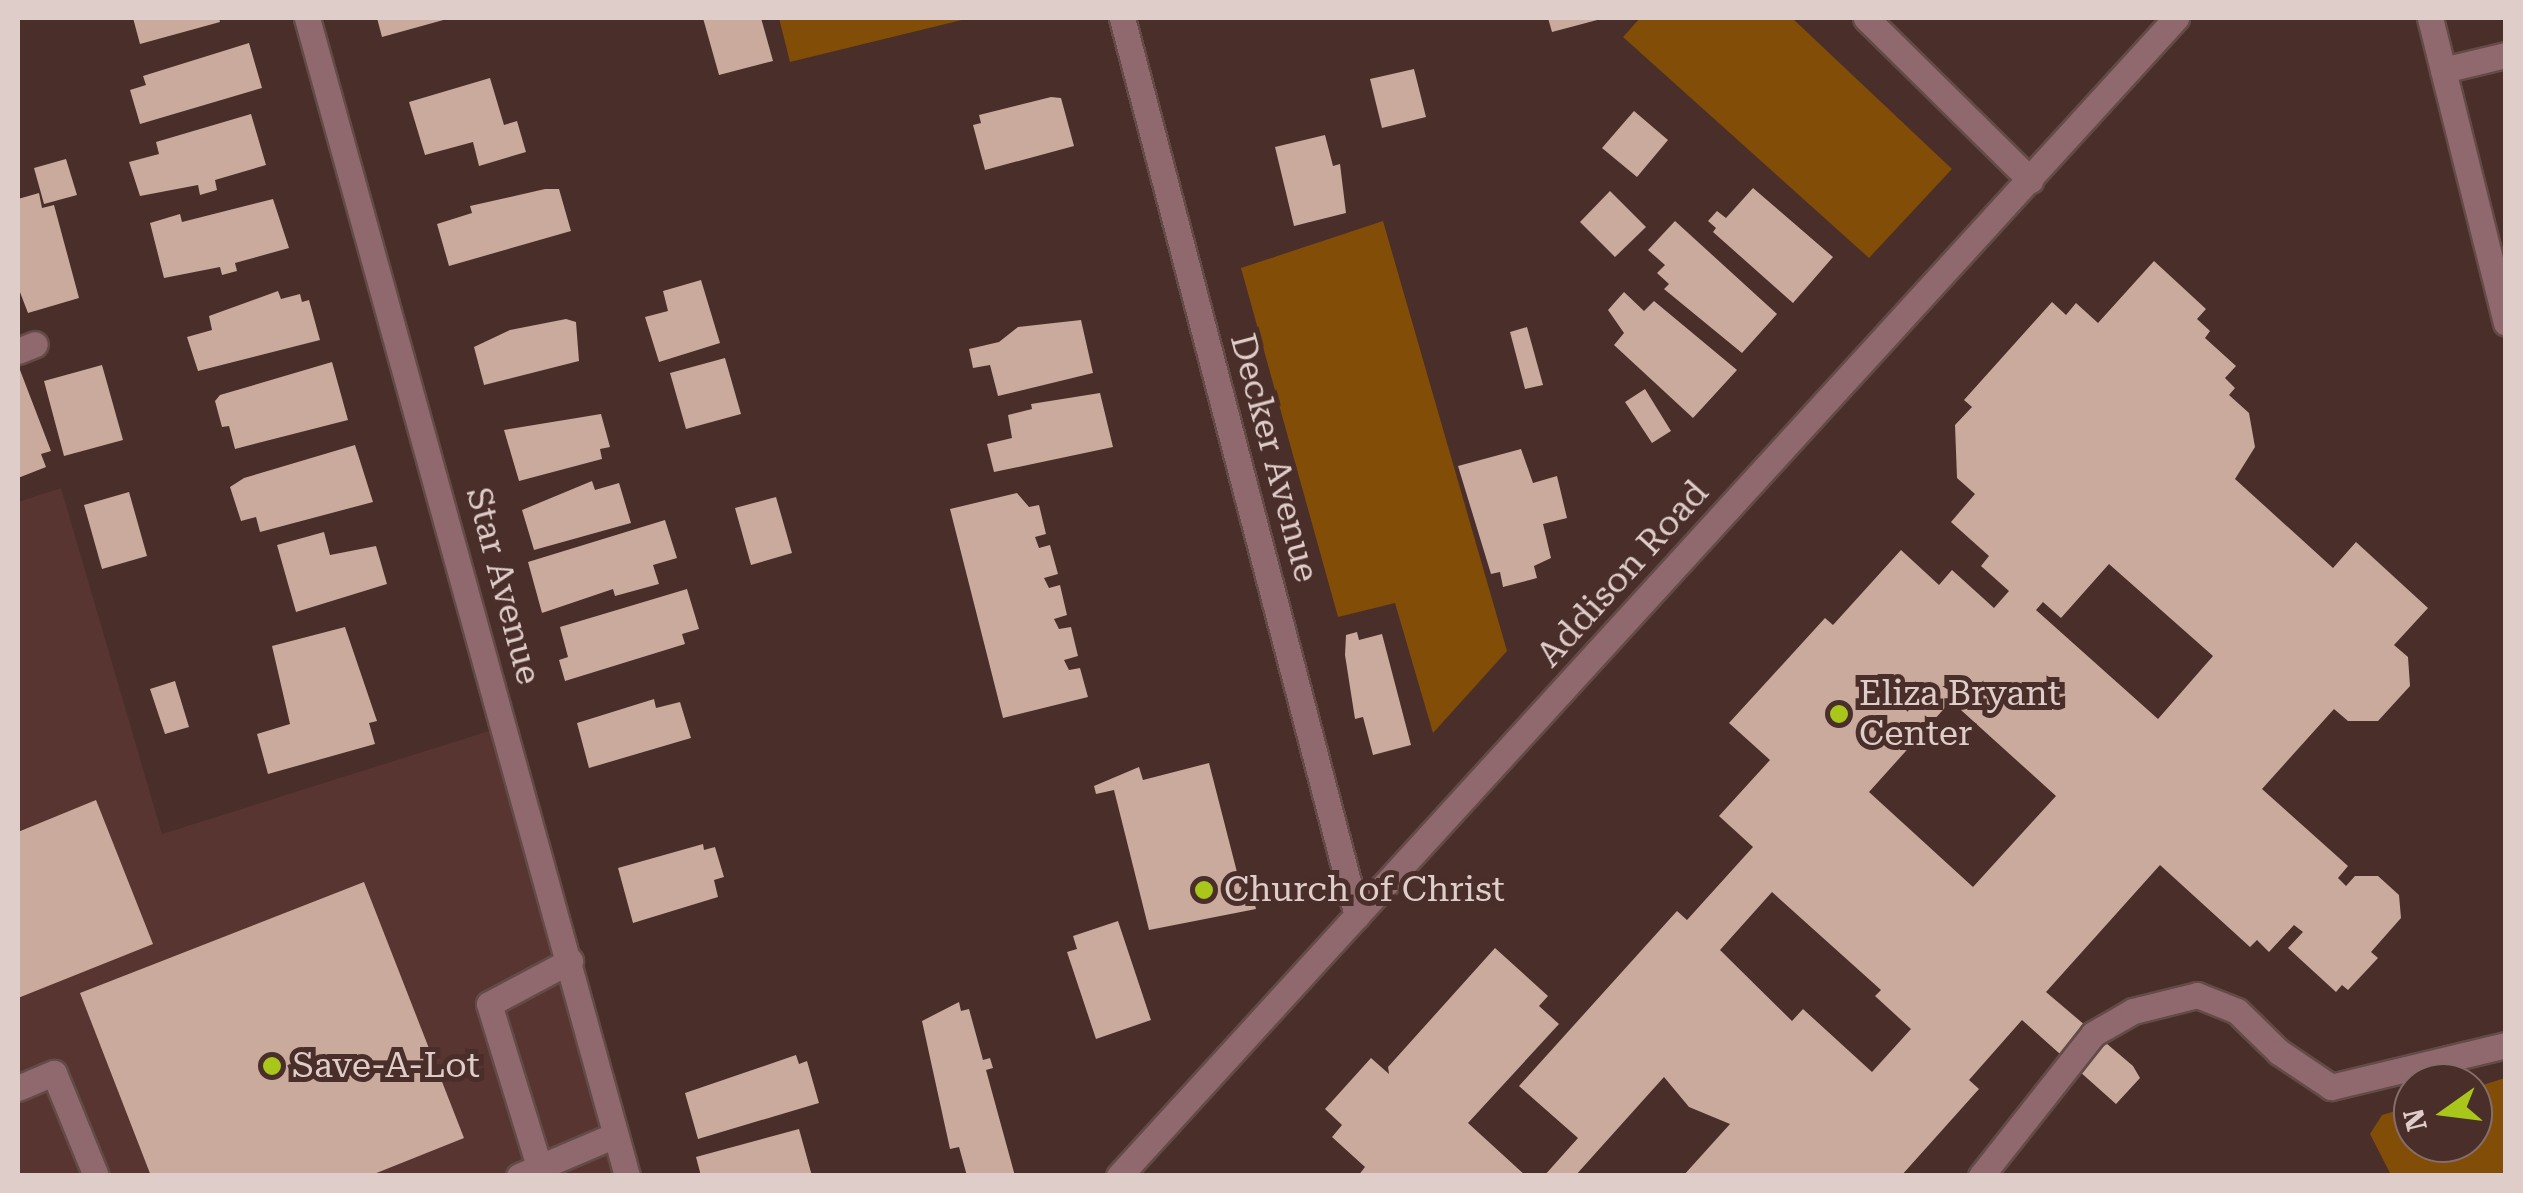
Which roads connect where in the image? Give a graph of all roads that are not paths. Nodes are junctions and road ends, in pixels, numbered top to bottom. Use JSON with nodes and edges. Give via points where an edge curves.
{"nodes":[{"id":1,"x":307,"y":18,"type":"edge"},
{"id":2,"x":1122,"y":18,"type":"edge"},
{"id":3,"x":1866,"y":18,"type":"edge"},
{"id":4,"x":2176,"y":18,"type":"edge"},
{"id":5,"x":2430,"y":18,"type":"edge"},
{"id":6,"x":2506,"y":55,"type":"edge"},
{"id":7,"x":2442,"y":70,"type":"junction"},
{"id":8,"x":2030,"y":180,"type":"junction"},
{"id":9,"x":2506,"y":323,"type":"edge"},
{"id":10,"x":1357,"y":916,"type":"junction"},
{"id":11,"x":570,"y":961,"type":"junction"},
{"id":12,"x":2506,"y":1045,"type":"edge"},
{"id":13,"x":18,"y":1088,"type":"edge"},
{"id":14,"x":615,"y":1135,"type":"junction"},
{"id":15,"x":533,"y":1173,"type":"edge"},
{"id":16,"x":96,"y":1176,"type":"edge"},
{"id":17,"x":626,"y":1176,"type":"edge"},
{"id":18,"x":1119,"y":1176,"type":"edge"},
{"id":19,"x":1982,"y":1176,"type":"edge"}],
"edges":[{"from":1,"to":11,"type":"street","name":"Star Avenue"},
{"from":2,"to":10,"type":"street","name":"Decker Avenue"},
{"from":3,"to":8,"type":"street"},
{"from":4,"to":8,"type":"street","name":"Addison Road"},
{"from":5,"to":7,"type":"street"},
{"from":6,"to":7,"type":"street"},
{"from":7,"to":9,"type":"street"},
{"from":8,"to":10,"type":"street","name":"Addison Road"},
{"from":10,"to":18,"type":"street","name":"Addison Road"},
{"from":11,"to":14,"type":"street","name":"Star Avenue"},
{"from":11,"to":15,"type":"street","via":[[489,1004]]},
{"from":12,"to":19,"type":"street","via":[[2331,1087],[2279,1052],[2237,1011],[2198,995],[2134,1011],[2093,1034]]},
{"from":13,"to":16,"type":"street","via":[[54,1073]]},
{"from":14,"to":15,"type":"street"},
{"from":14,"to":17,"type":"street","name":"Star Avenue"}]}
